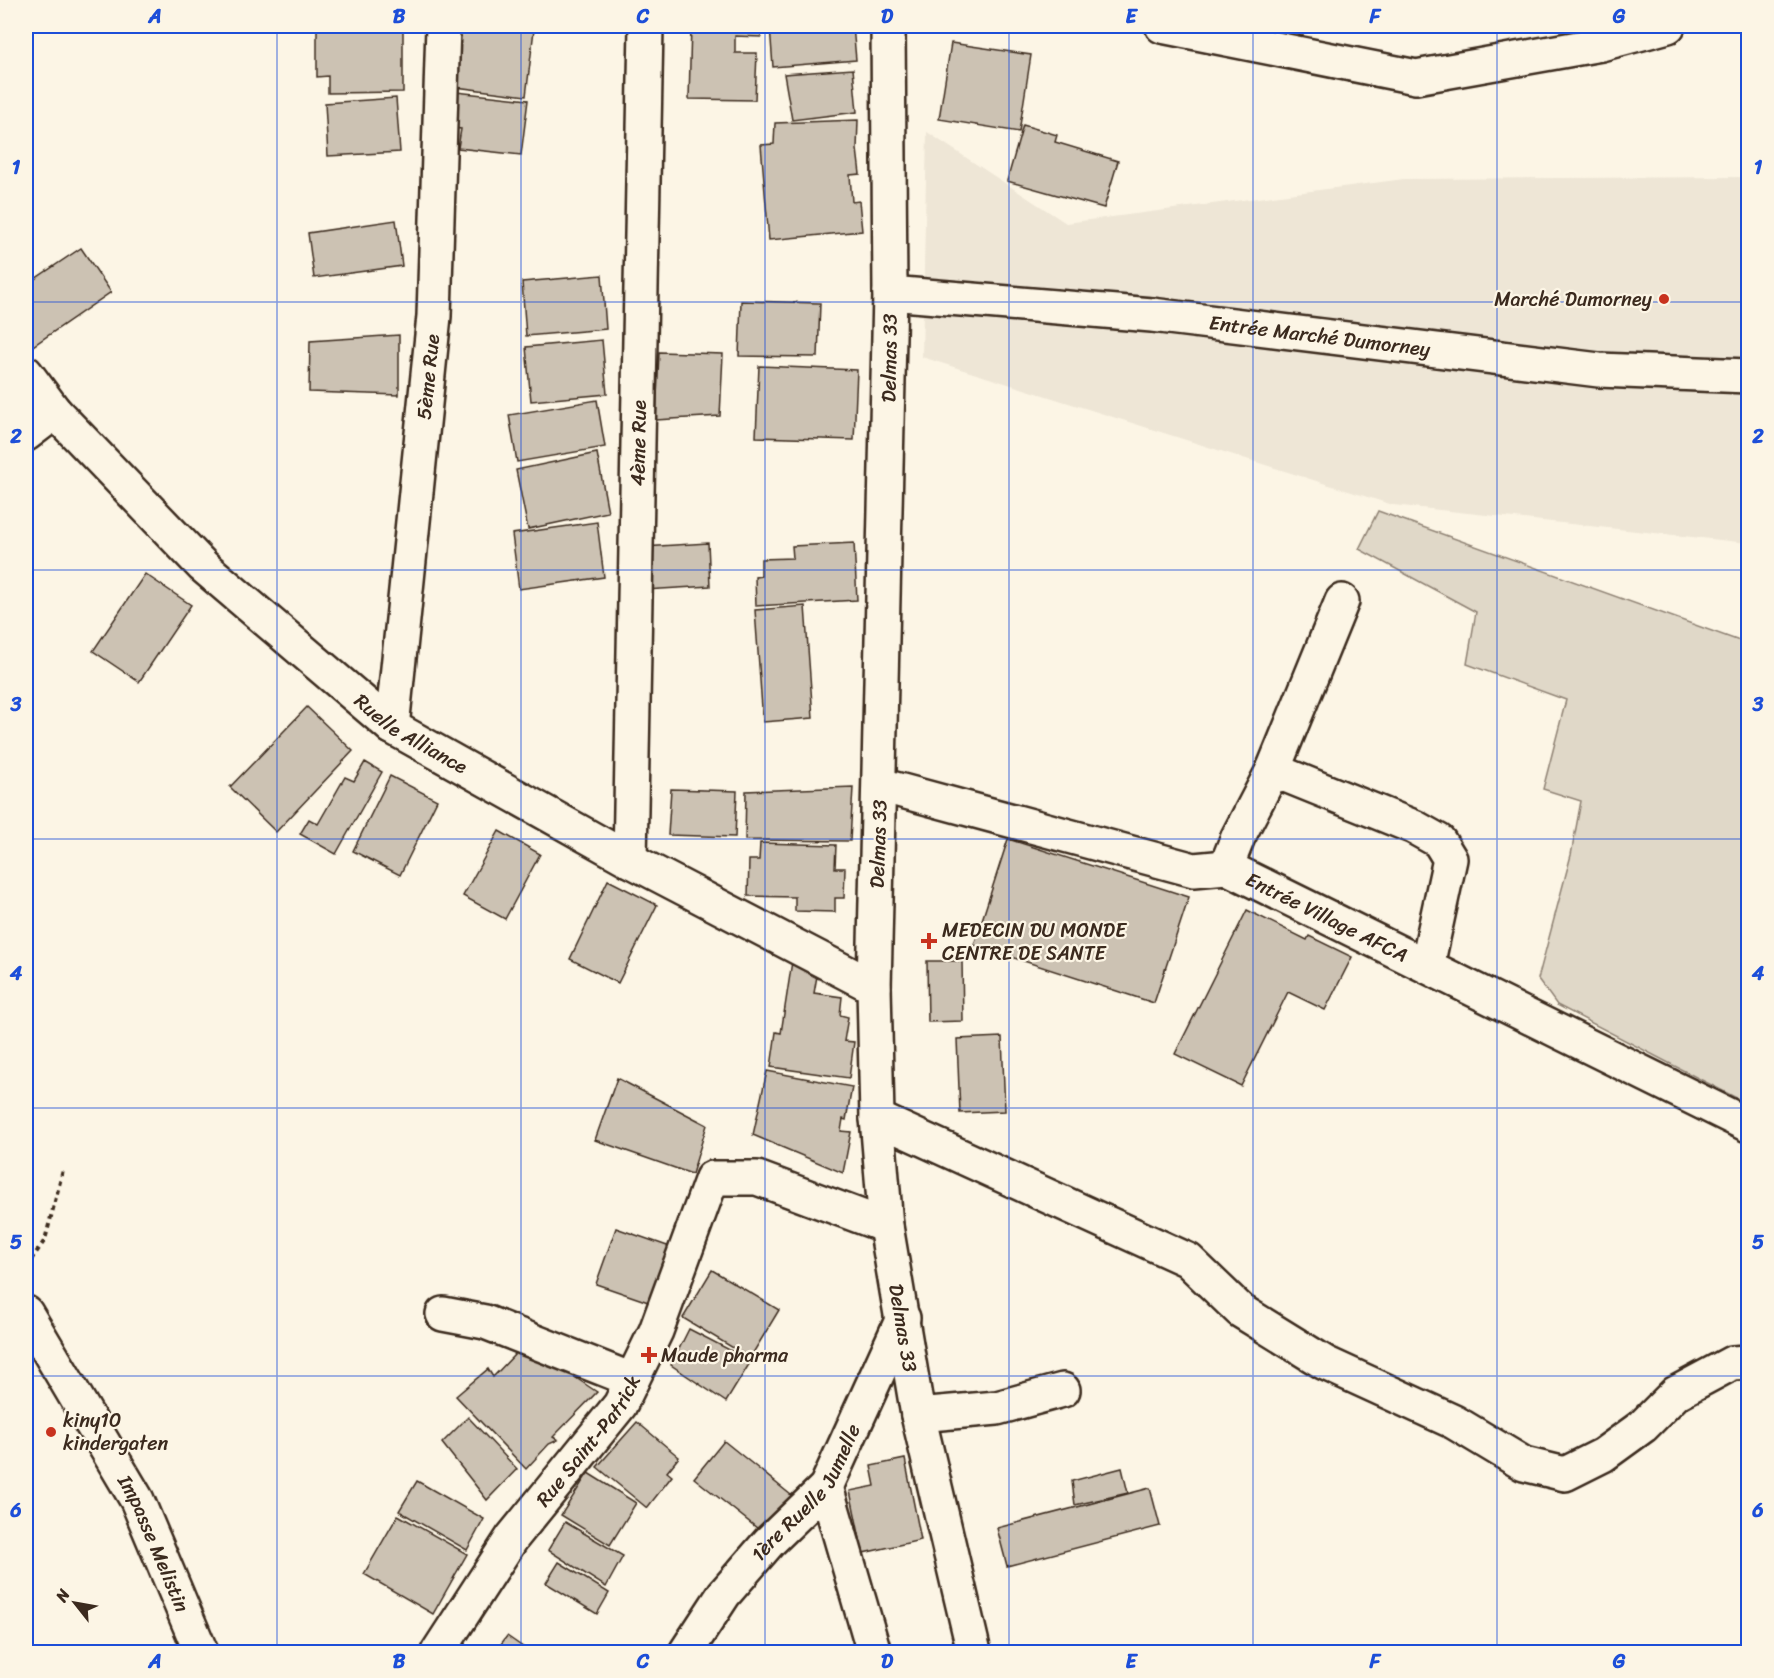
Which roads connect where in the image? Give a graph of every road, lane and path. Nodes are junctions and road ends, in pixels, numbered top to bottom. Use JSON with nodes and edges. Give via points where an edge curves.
{"nodes":[{"id":1,"x":443,"y":26,"type":"edge"},
{"id":2,"x":646,"y":26,"type":"edge"},
{"id":3,"x":888,"y":26,"type":"edge"},
{"id":4,"x":1162,"y":26,"type":"edge"},
{"id":5,"x":1668,"y":26,"type":"edge"},
{"id":6,"x":890,"y":292,"type":"junction"},
{"id":7,"x":26,"y":373,"type":"edge"},
{"id":8,"x":1749,"y":376,"type":"edge"},
{"id":9,"x":55,"y":412,"type":"junction"},
{"id":10,"x":26,"y":434,"type":"edge"},
{"id":11,"x":1342,"y":601,"type":"dead end"},
{"id":12,"x":392,"y":727,"type":"junction"},
{"id":13,"x":1273,"y":770,"type":"junction"},
{"id":14,"x":880,"y":785,"type":"junction"},
{"id":15,"x":630,"y":860,"type":"junction"},
{"id":16,"x":1226,"y":867,"type":"junction"},
{"id":17,"x":1427,"y":966,"type":"junction"},
{"id":18,"x":874,"y":987,"type":"junction"},
{"id":19,"x":877,"y":1118,"type":"junction"},
{"id":20,"x":1749,"y":1125,"type":"edge"},
{"id":21,"x":63,"y":1170,"type":"dead end"},
{"id":22,"x":886,"y":1226,"type":"junction"},
{"id":23,"x":26,"y":1267,"type":"edge"},
{"id":24,"x":26,"y":1313,"type":"edge"},
{"id":25,"x":443,"y":1314,"type":"dead end"},
{"id":26,"x":903,"y":1318,"type":"junction"},
{"id":27,"x":1749,"y":1362,"type":"edge"},
{"id":28,"x":632,"y":1380,"type":"junction"},
{"id":29,"x":1063,"y":1390,"type":"dead end"},
{"id":30,"x":918,"y":1415,"type":"junction"},
{"id":31,"x":826,"y":1487,"type":"junction"},
{"id":32,"x":201,"y":1653,"type":"edge"},
{"id":33,"x":438,"y":1653,"type":"edge"},
{"id":34,"x":686,"y":1653,"type":"edge"},
{"id":35,"x":873,"y":1653,"type":"edge"},
{"id":36,"x":974,"y":1653,"type":"edge"}],
"edges":[{"from":1,"to":12,"type":"street","name":"5ème Rue","via":[[434,316]]},
{"from":2,"to":15,"type":"street","name":"4ème Rue"},
{"from":3,"to":6,"type":"street","name":"Delmas 33"},
{"from":4,"to":5,"type":"street","via":[[1416,77],[1602,44]]},
{"from":6,"to":8,"type":"street","name":"Entrée Marché Dumorney","via":[[1152,315],[1599,370]]},
{"from":6,"to":14,"type":"street","name":"Delmas 33"},
{"from":7,"to":9,"type":"street","name":"Ruelle Alliance"},
{"from":9,"to":10,"type":"street"},
{"from":9,"to":12,"type":"street","name":"Ruelle Alliance","via":[[203,566]]},
{"from":11,"to":13,"type":"street"},
{"from":12,"to":15,"type":"street","name":"Ruelle Alliance"},
{"from":13,"to":16,"type":"street"},
{"from":13,"to":17,"type":"street","via":[[1414,827],[1439,841],[1450,858]]},
{"from":14,"to":16,"type":"street","name":"Entrée Village AFCA","via":[[1194,870]]},
{"from":14,"to":18,"type":"street","name":"Delmas 33"},
{"from":15,"to":18,"type":"street","name":"Ruelle Alliance"},
{"from":16,"to":17,"type":"street","name":"Entrée Village AFCA"},
{"from":17,"to":20,"type":"street","name":"Entrée Village AFCA"},
{"from":18,"to":19,"type":"street","name":"Delmas 33"},
{"from":19,"to":22,"type":"street","name":"Delmas 33"},
{"from":19,"to":27,"type":"street","via":[[1188,1260],[1241,1311],[1324,1363],[1454,1422],[1524,1464],[1565,1474],[1603,1455],[1643,1426],[1676,1393],[1732,1363]]},
{"from":21,"to":23,"type":"path","via":[[45,1240]]},
{"from":22,"to":26,"type":"street","name":"Delmas 33"},
{"from":22,"to":28,"type":"street","name":"Rue Saint-Patrick","via":[[757,1178],[712,1178],[656,1331]]},
{"from":24,"to":32,"type":"street","name":"Impasse Melistin","via":[[137,1500]]},
{"from":25,"to":28,"type":"street","via":[[485,1322]]},
{"from":26,"to":30,"type":"street","name":"Delmas 33"},
{"from":26,"to":31,"type":"street","name":"1ère Ruelle Jumelle"},
{"from":28,"to":33,"type":"street","name":"Rue Saint-Patrick","via":[[620,1405],[512,1538]]},
{"from":29,"to":30,"type":"street","via":[[997,1408]]},
{"from":30,"to":36,"type":"street","name":"Delmas 33"},
{"from":31,"to":34,"type":"street","name":"1ère Ruelle Jumelle","via":[[769,1542],[724,1594]]},
{"from":31,"to":35,"type":"street"}]}
